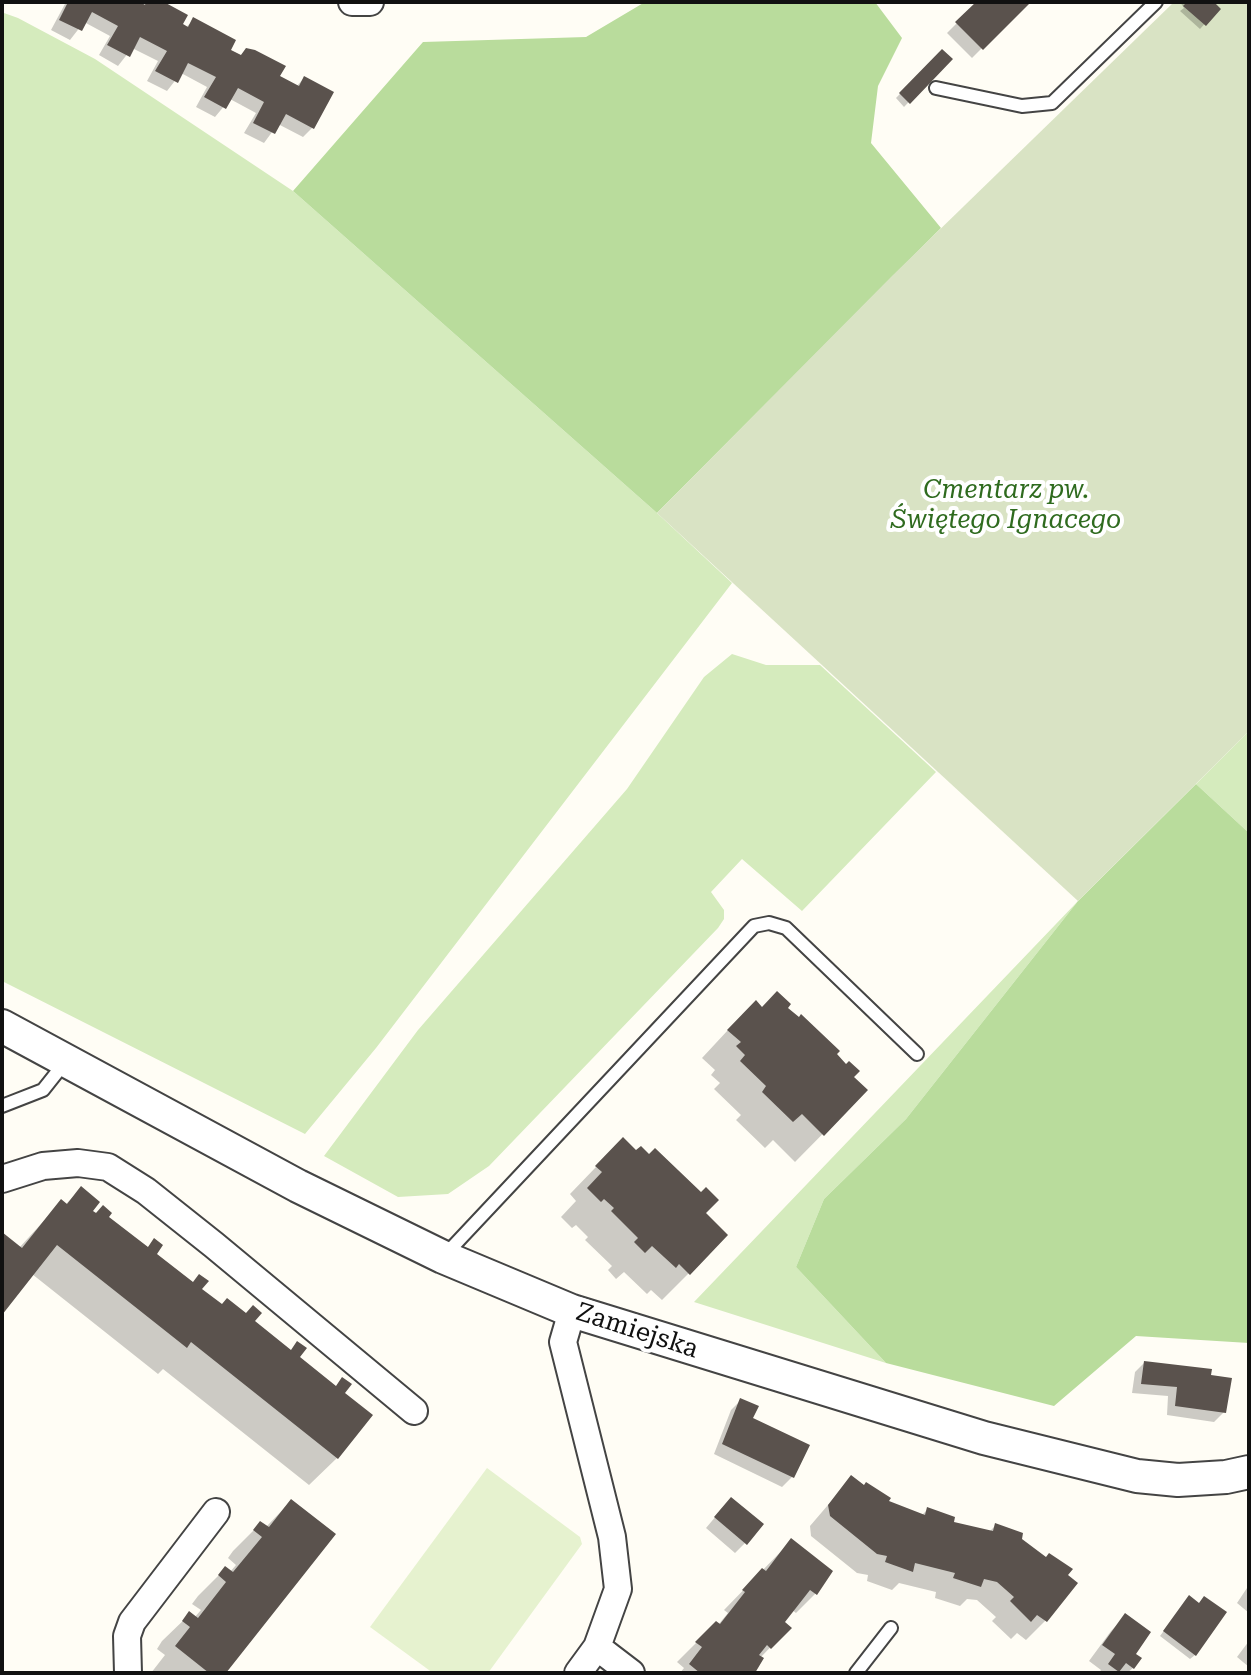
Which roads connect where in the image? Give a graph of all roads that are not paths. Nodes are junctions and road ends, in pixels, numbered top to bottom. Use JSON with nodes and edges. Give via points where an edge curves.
{"nodes":[{"id":1,"x":352,"y":2,"type":"edge"},
{"id":2,"x":370,"y":2,"type":"edge"},
{"id":3,"x":1156,"y":2,"type":"edge"},
{"id":4,"x":936,"y":88,"type":"dead end"},
{"id":5,"x":2,"y":1026,"type":"edge"},
{"id":6,"x":917,"y":1054,"type":"dead end"},
{"id":7,"x":67,"y":1060,"type":"junction"},
{"id":8,"x":2,"y":1106,"type":"edge"},
{"id":9,"x":2,"y":1179,"type":"edge"},
{"id":10,"x":443,"y":1257,"type":"junction"},
{"id":11,"x":572,"y":1311,"type":"junction"},
{"id":12,"x":414,"y":1411,"type":"dead end"},
{"id":13,"x":1249,"y":1472,"type":"edge"},
{"id":14,"x":216,"y":1512,"type":"dead end"},
{"id":15,"x":891,"y":1628,"type":"dead end"},
{"id":16,"x":597,"y":1647,"type":"junction"},
{"id":17,"x":128,"y":1673,"type":"edge"},
{"id":18,"x":578,"y":1673,"type":"edge"},
{"id":19,"x":631,"y":1673,"type":"edge"},
{"id":20,"x":856,"y":1673,"type":"edge"}],
"edges":[{"from":1,"to":2,"type":"street"},
{"from":3,"to":4,"type":"lane","via":[[1052,103],[1022,106]]},
{"from":5,"to":7,"type":"street","name":"Zamiejska"},
{"from":6,"to":10,"type":"lane","via":[[786,928],[754,926]]},
{"from":7,"to":8,"type":"lane","via":[[43,1090]]},
{"from":7,"to":10,"type":"street","name":"Zamiejska","via":[[298,1186]]},
{"from":9,"to":12,"type":"street","via":[[43,1166],[108,1167],[229,1257]]},
{"from":10,"to":11,"type":"street","name":"Zamiejska"},
{"from":11,"to":13,"type":"street","name":"Zamiejska","via":[[984,1438],[1137,1476],[1178,1480]]},
{"from":11,"to":16,"type":"street","via":[[563,1342],[612,1537],[618,1589]]},
{"from":14,"to":17,"type":"street","via":[[132,1622]]},
{"from":15,"to":20,"type":"lane"},
{"from":16,"to":18,"type":"street"},
{"from":16,"to":19,"type":"street"}]}
